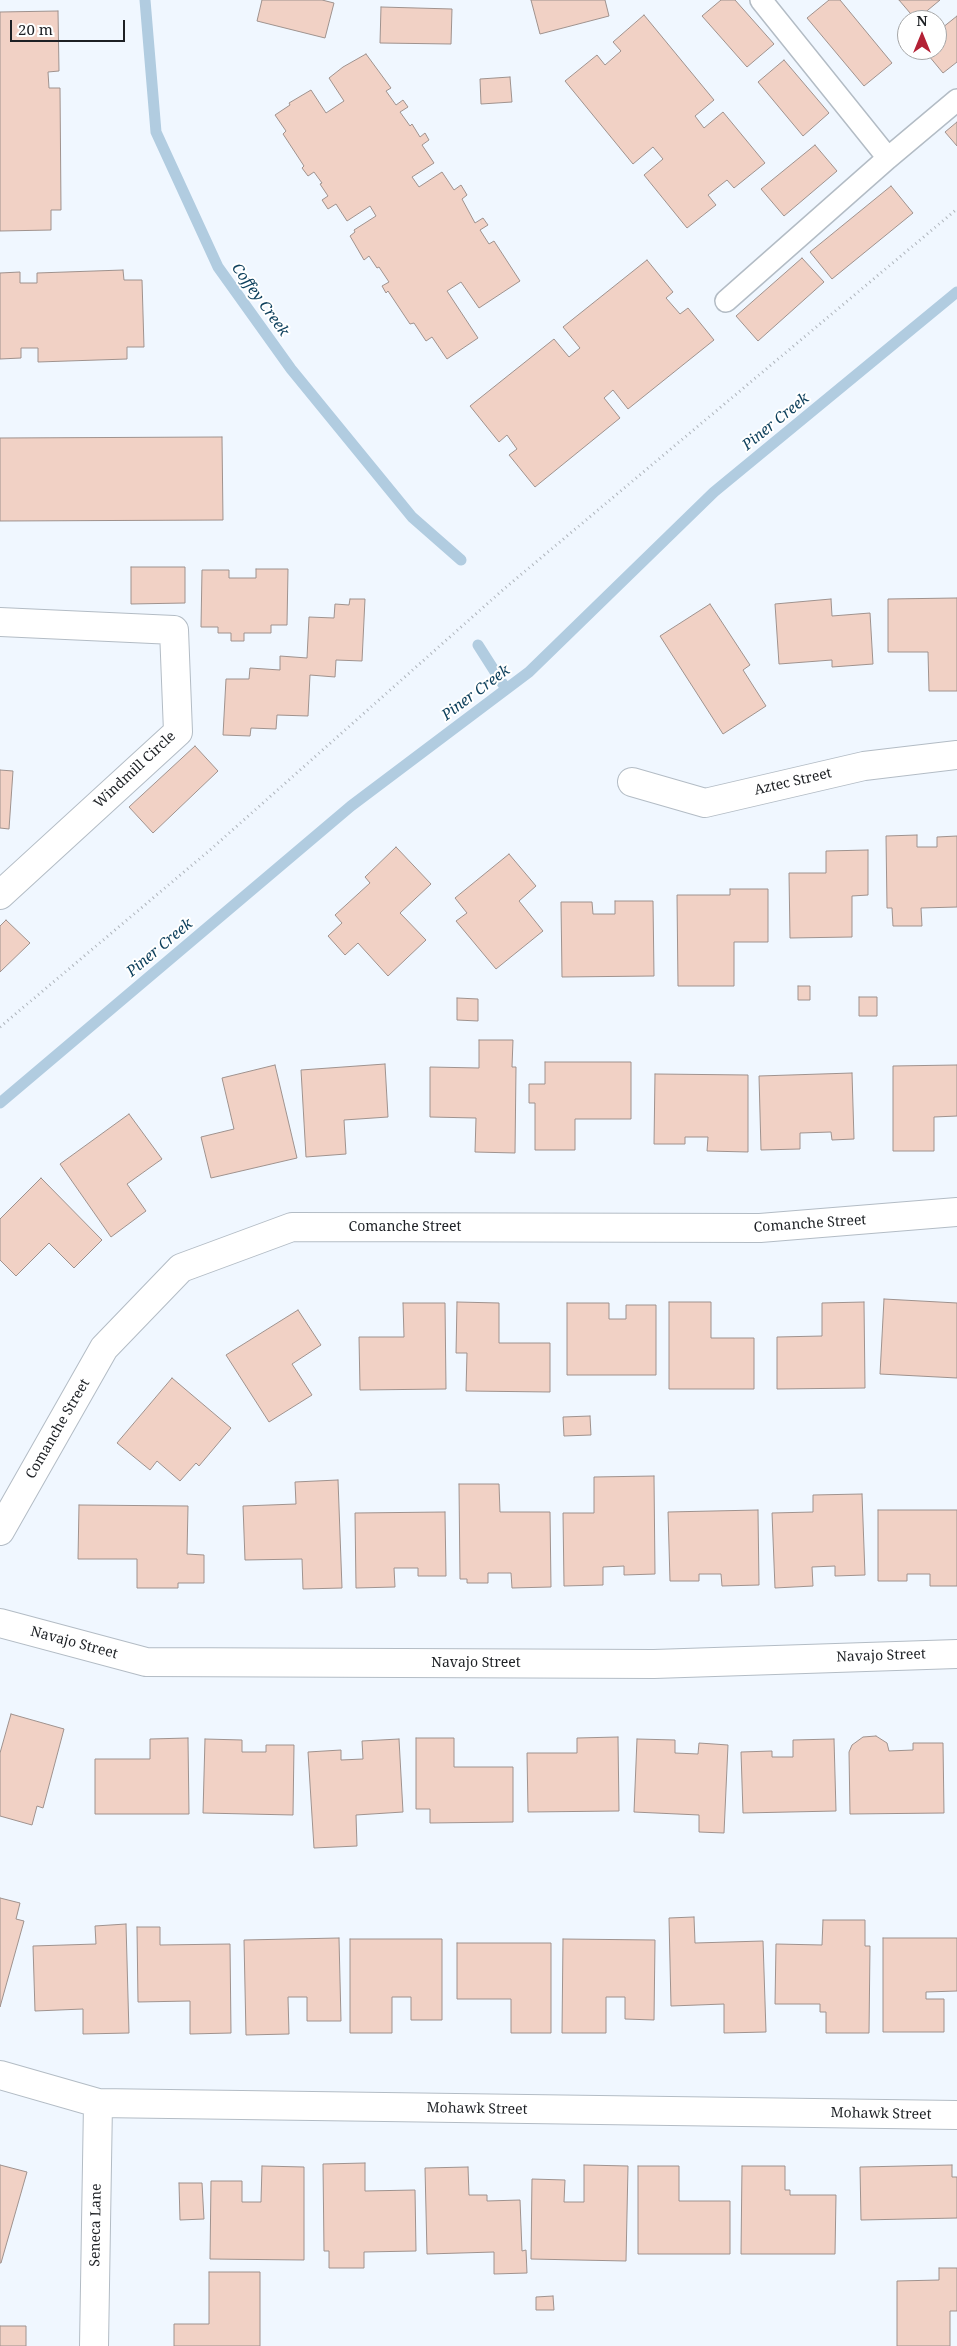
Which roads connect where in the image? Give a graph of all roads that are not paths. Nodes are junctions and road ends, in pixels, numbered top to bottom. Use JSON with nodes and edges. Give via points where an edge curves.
{"nodes":[{"id":1,"x":761,"y":0,"type":"edge"},
{"id":2,"x":957,"y":100,"type":"edge"},
{"id":3,"x":888,"y":158,"type":"junction"},
{"id":4,"x":726,"y":301,"type":"dead end"},
{"id":5,"x":0,"y":622,"type":"edge"},
{"id":6,"x":957,"y":755,"type":"edge"},
{"id":7,"x":632,"y":782,"type":"dead end"},
{"id":8,"x":0,"y":894,"type":"edge"},
{"id":9,"x":957,"y":1212,"type":"edge"},
{"id":10,"x":0,"y":1531,"type":"edge"},
{"id":11,"x":0,"y":1623,"type":"edge"},
{"id":12,"x":957,"y":1654,"type":"edge"},
{"id":13,"x":0,"y":2075,"type":"edge"},
{"id":14,"x":98,"y":2103,"type":"junction"},
{"id":15,"x":957,"y":2115,"type":"edge"},
{"id":16,"x":94,"y":2346,"type":"edge"}],
"edges":[{"from":1,"to":3,"type":"lane"},
{"from":2,"to":3,"type":"lane"},
{"from":3,"to":4,"type":"lane"},
{"from":5,"to":8,"type":"street","name":"Windmill Circle","via":[[174,630],[178,732]]},
{"from":6,"to":7,"type":"street","name":"Aztec Street","via":[[864,766],[705,803]]},
{"from":9,"to":10,"type":"street","name":"Comanche Street","via":[[760,1228],[292,1227],[181,1268],[104,1348]]},
{"from":11,"to":12,"type":"street","name":"Navajo Street","via":[[146,1662],[654,1664]]},
{"from":13,"to":14,"type":"street","name":"Mohawk Street"},
{"from":14,"to":15,"type":"street","name":"Mohawk Street"},
{"from":14,"to":16,"type":"street","name":"Seneca Lane"}]}
